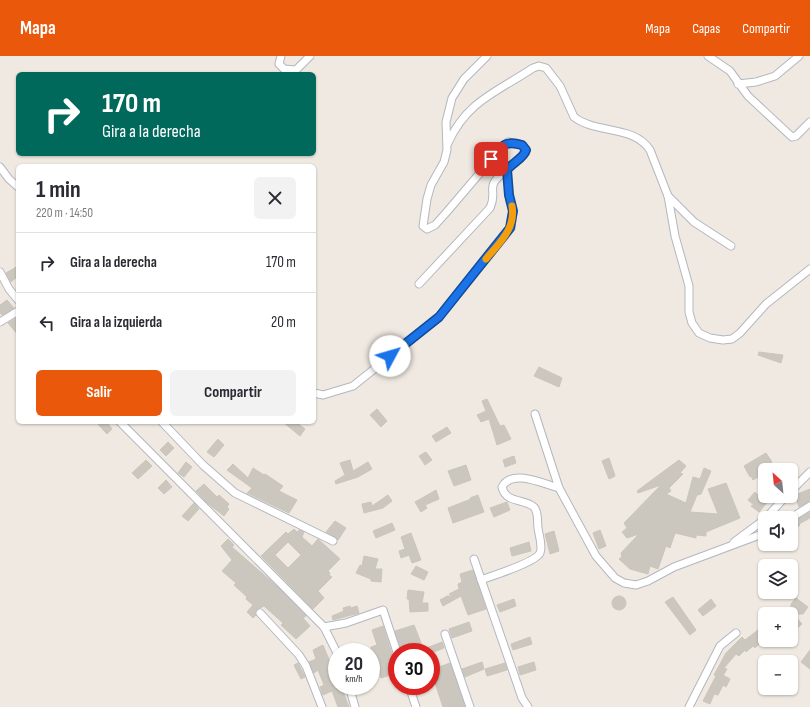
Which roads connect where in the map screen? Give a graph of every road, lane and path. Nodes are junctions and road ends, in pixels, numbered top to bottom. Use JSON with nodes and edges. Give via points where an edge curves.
{"nodes":[{"id":1,"x":281,"y":56,"type":"edge"},
{"id":2,"x":310,"y":56,"type":"edge"},
{"id":3,"x":488,"y":56,"type":"edge"},
{"id":4,"x":708,"y":56,"type":"edge"},
{"id":5,"x":799,"y":56,"type":"edge"},
{"id":6,"x":738,"y":84,"type":"junction"},
{"id":7,"x":810,"y":122,"type":"edge"},
{"id":8,"x":448,"y":143,"type":"junction"},
{"id":9,"x":0,"y":166,"type":"edge"},
{"id":10,"x":507,"y":170,"type":"junction"},
{"id":11,"x":16,"y":185,"type":"edge"},
{"id":12,"x":668,"y":196,"type":"junction"},
{"id":13,"x":731,"y":246,"type":"dead end"},
{"id":14,"x":810,"y":269,"type":"edge"},
{"id":15,"x":0,"y":272,"type":"edge"},
{"id":16,"x":420,"y":284,"type":"dead end"},
{"id":17,"x":16,"y":298,"type":"edge"},
{"id":18,"x":16,"y":312,"type":"edge"},
{"id":19,"x":0,"y":322,"type":"edge"},
{"id":20,"x":316,"y":393,"type":"edge"},
{"id":21,"x":535,"y":414,"type":"dead end"},
{"id":22,"x":122,"y":424,"type":"edge"},
{"id":23,"x":164,"y":424,"type":"edge"},
{"id":24,"x":810,"y":472,"type":"edge"},
{"id":25,"x":798,"y":484,"type":"edge"},
{"id":26,"x":558,"y":488,"type":"junction"},
{"id":27,"x":779,"y":503,"type":"edge"},
{"id":28,"x":810,"y":506,"type":"edge"},
{"id":29,"x":772,"y":511,"type":"edge"},
{"id":30,"x":798,"y":513,"type":"edge"},
{"id":31,"x":758,"y":523,"type":"edge"},
{"id":32,"x":758,"y":536,"type":"edge"},
{"id":33,"x":333,"y":541,"type":"dead end"},
{"id":34,"x":730,"y":545,"type":"junction"},
{"id":35,"x":474,"y":559,"type":"dead end"},
{"id":36,"x":481,"y":580,"type":"junction"},
{"id":37,"x":260,"y":613,"type":"dead end"},
{"id":38,"x":324,"y":627,"type":"junction"},
{"id":39,"x":736,"y":633,"type":"dead end"},
{"id":40,"x":445,"y":634,"type":"dead end"},
{"id":41,"x":332,"y":643,"type":"edge"},
{"id":42,"x":394,"y":643,"type":"edge"},
{"id":43,"x":351,"y":695,"type":"edge"},
{"id":44,"x":412,"y":695,"type":"edge"},
{"id":45,"x":322,"y":707,"type":"edge"},
{"id":46,"x":355,"y":707,"type":"edge"},
{"id":47,"x":416,"y":707,"type":"edge"},
{"id":48,"x":470,"y":707,"type":"edge"},
{"id":49,"x":528,"y":707,"type":"edge"},
{"id":50,"x":689,"y":707,"type":"edge"}],
"edges":[{"from":1,"to":2,"type":"street","via":[[279,64],[284,70],[296,70]]},
{"from":3,"to":8,"type":"street","via":[[464,78],[452,98],[446,122]]},
{"from":4,"to":6,"type":"street","via":[[730,72]]},
{"from":5,"to":6,"type":"street","via":[[775,76]]},
{"from":6,"to":7,"type":"street","via":[[792,137]]},
{"from":8,"to":10,"type":"street","via":[[444,162],[431,185],[427,199],[424,226],[427,229],[445,214],[504,144],[508,142],[522,145],[526,150],[524,154]]},
{"from":8,"to":12,"type":"street","via":[[460,121],[487,95],[539,66],[546,68],[558,82],[578,121],[629,134],[646,143]]},
{"from":9,"to":11,"type":"street"},
{"from":10,"to":16,"type":"street","via":[[494,181],[493,203],[490,208]]},
{"from":10,"to":20,"type":"street","via":[[513,211],[510,228],[439,317],[353,386],[323,395]]},
{"from":12,"to":13,"type":"street","via":[[694,222]]},
{"from":12,"to":14,"type":"street","via":[[688,286],[692,323],[699,332],[710,338],[732,339],[766,304]]},
{"from":15,"to":17,"type":"street"},
{"from":18,"to":19,"type":"street"},
{"from":21,"to":26,"type":"street"},
{"from":22,"to":38,"type":"street"},
{"from":23,"to":33,"type":"street","via":[[202,465],[235,493]]},
{"from":24,"to":25,"type":"street"},
{"from":26,"to":34,"type":"street","via":[[596,556],[615,578],[624,582],[636,584],[648,580]]},
{"from":26,"to":36,"type":"street","via":[[525,478],[512,479],[504,484],[503,492],[508,498],[534,507],[537,512],[540,552],[537,557]]},
{"from":27,"to":29,"type":"street"},
{"from":28,"to":30,"type":"street"},
{"from":31,"to":34,"type":"street"},
{"from":32,"to":34,"type":"street"},
{"from":35,"to":36,"type":"street"},
{"from":36,"to":49,"type":"street"},
{"from":37,"to":45,"type":"street","via":[[299,655]]},
{"from":38,"to":41,"type":"street"},
{"from":38,"to":42,"type":"street","via":[[346,623],[383,610]]},
{"from":39,"to":50,"type":"street","via":[[720,646]]},
{"from":40,"to":48,"type":"street"},
{"from":43,"to":46,"type":"street"},
{"from":44,"to":47,"type":"street"}]}
